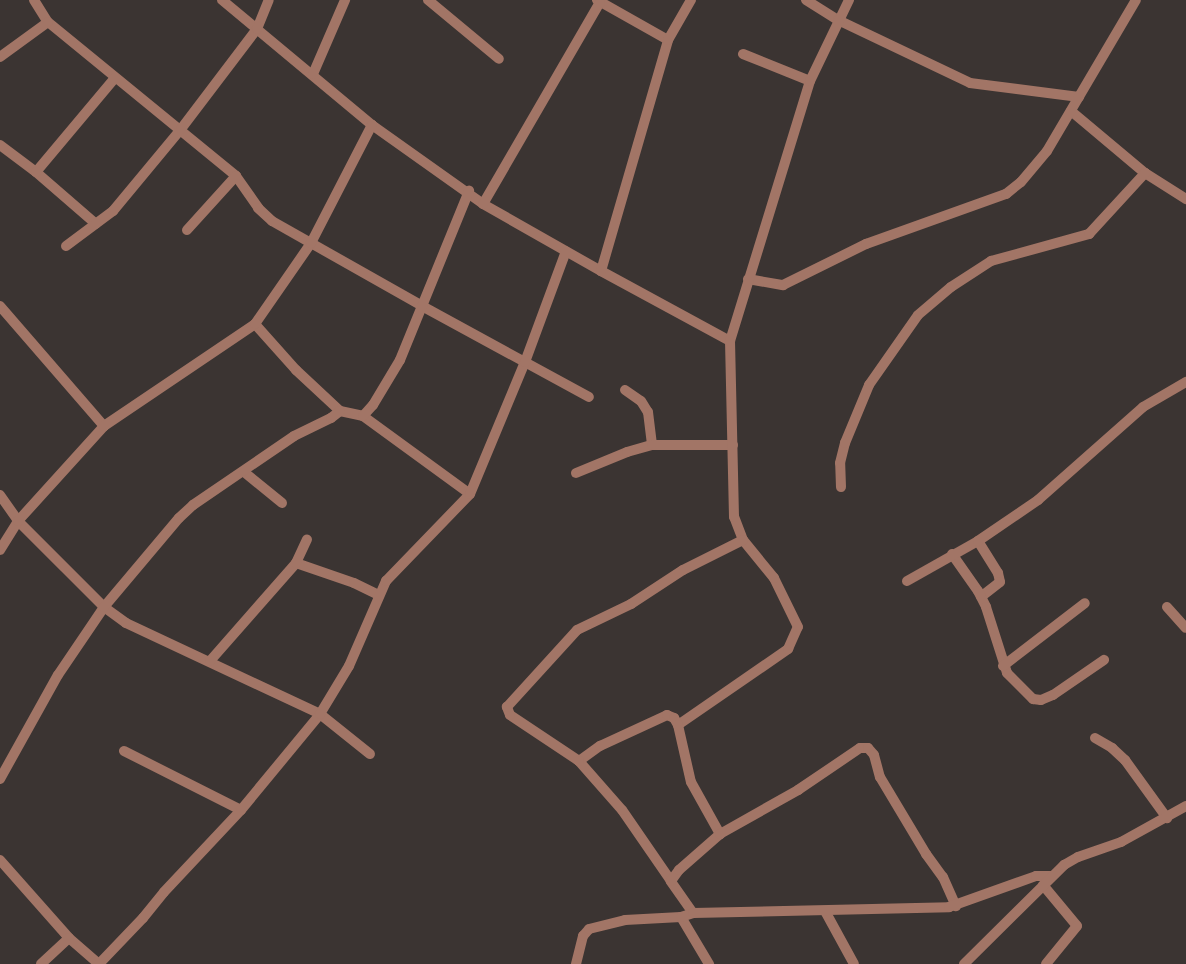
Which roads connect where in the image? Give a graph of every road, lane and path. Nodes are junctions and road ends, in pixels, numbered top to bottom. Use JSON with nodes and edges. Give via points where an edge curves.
{"nodes":[{"id":1,"x":34,"y":0,"type":"edge"},
{"id":2,"x":222,"y":0,"type":"edge"},
{"id":3,"x":269,"y":0,"type":"edge"},
{"id":4,"x":345,"y":0,"type":"edge"},
{"id":5,"x":428,"y":0,"type":"edge"},
{"id":6,"x":691,"y":0,"type":"edge"},
{"id":7,"x":806,"y":0,"type":"edge"},
{"id":8,"x":849,"y":0,"type":"edge"},
{"id":9,"x":1136,"y":0,"type":"edge"},
{"id":10,"x":598,"y":1,"type":"edge"},
{"id":11,"x":838,"y":20,"type":"junction"},
{"id":12,"x":48,"y":22,"type":"junction"},
{"id":13,"x":257,"y":29,"type":"junction"},
{"id":14,"x":668,"y":40,"type":"junction"},
{"id":15,"x":743,"y":54,"type":"dead end"},
{"id":16,"x":0,"y":57,"type":"edge"},
{"id":17,"x":499,"y":59,"type":"dead end"},
{"id":18,"x":313,"y":74,"type":"junction"},
{"id":19,"x":115,"y":78,"type":"junction"},
{"id":20,"x":810,"y":81,"type":"junction"},
{"id":21,"x":1079,"y":97,"type":"junction"},
{"id":22,"x":1071,"y":111,"type":"junction"},
{"id":23,"x":372,"y":124,"type":"junction"},
{"id":24,"x":181,"y":129,"type":"junction"},
{"id":25,"x":0,"y":145,"type":"edge"},
{"id":26,"x":36,"y":172,"type":"junction"},
{"id":27,"x":1145,"y":173,"type":"junction"},
{"id":28,"x":236,"y":176,"type":"junction"},
{"id":29,"x":469,"y":192,"type":"junction"},
{"id":30,"x":1186,"y":198,"type":"edge"},
{"id":31,"x":483,"y":204,"type":"junction"},
{"id":32,"x":96,"y":224,"type":"junction"},
{"id":33,"x":187,"y":230,"type":"dead end"},
{"id":34,"x":311,"y":242,"type":"junction"},
{"id":35,"x":66,"y":246,"type":"dead end"},
{"id":36,"x":566,"y":251,"type":"junction"},
{"id":37,"x":601,"y":271,"type":"junction"},
{"id":38,"x":748,"y":279,"type":"junction"},
{"id":39,"x":0,"y":306,"type":"edge"},
{"id":40,"x":422,"y":306,"type":"junction"},
{"id":41,"x":255,"y":324,"type":"junction"},
{"id":42,"x":730,"y":340,"type":"junction"},
{"id":43,"x":525,"y":362,"type":"junction"},
{"id":44,"x":1186,"y":382,"type":"edge"},
{"id":45,"x":625,"y":390,"type":"dead end"},
{"id":46,"x":589,"y":397,"type":"dead end"},
{"id":47,"x":340,"y":410,"type":"junction"},
{"id":48,"x":363,"y":416,"type":"junction"},
{"id":49,"x":104,"y":426,"type":"junction"},
{"id":50,"x":652,"y":445,"type":"junction"},
{"id":51,"x":733,"y":445,"type":"junction"},
{"id":52,"x":244,"y":472,"type":"junction"},
{"id":53,"x":576,"y":473,"type":"dead end"},
{"id":54,"x":841,"y":487,"type":"dead end"},
{"id":55,"x":470,"y":494,"type":"junction"},
{"id":56,"x":0,"y":495,"type":"edge"},
{"id":57,"x":282,"y":503,"type":"dead end"},
{"id":58,"x":18,"y":521,"type":"junction"},
{"id":59,"x":307,"y":539,"type":"dead end"},
{"id":60,"x":743,"y":540,"type":"junction"},
{"id":61,"x":978,"y":542,"type":"junction"},
{"id":62,"x":0,"y":550,"type":"edge"},
{"id":63,"x":952,"y":554,"type":"junction"},
{"id":64,"x":296,"y":563,"type":"junction"},
{"id":65,"x":907,"y":581,"type":"dead end"},
{"id":66,"x":379,"y":595,"type":"junction"},
{"id":67,"x":981,"y":597,"type":"junction"},
{"id":68,"x":1085,"y":602,"type":"dead end"},
{"id":69,"x":104,"y":607,"type":"junction"},
{"id":70,"x":1167,"y":607,"type":"dead end"},
{"id":71,"x":1186,"y":628,"type":"edge"},
{"id":72,"x":1104,"y":660,"type":"dead end"},
{"id":73,"x":210,"y":661,"type":"junction"},
{"id":74,"x":1003,"y":666,"type":"junction"},
{"id":75,"x":320,"y":714,"type":"junction"},
{"id":76,"x":678,"y":725,"type":"junction"},
{"id":77,"x":1095,"y":738,"type":"dead end"},
{"id":78,"x":124,"y":751,"type":"dead end"},
{"id":79,"x":370,"y":754,"type":"dead end"},
{"id":80,"x":579,"y":761,"type":"junction"},
{"id":81,"x":0,"y":779,"type":"edge"},
{"id":82,"x":1186,"y":806,"type":"edge"},
{"id":83,"x":241,"y":810,"type":"junction"},
{"id":84,"x":1167,"y":818,"type":"junction"},
{"id":85,"x":720,"y":834,"type":"junction"},
{"id":86,"x":0,"y":860,"type":"edge"},
{"id":87,"x":1052,"y":876,"type":"junction"},
{"id":88,"x":671,"y":881,"type":"junction"},
{"id":89,"x":1043,"y":885,"type":"junction"},
{"id":90,"x":956,"y":906,"type":"junction"},
{"id":91,"x":825,"y":911,"type":"junction"},
{"id":92,"x":693,"y":912,"type":"junction"},
{"id":93,"x":681,"y":917,"type":"junction"},
{"id":94,"x":69,"y":938,"type":"junction"},
{"id":95,"x":41,"y":964,"type":"edge"},
{"id":96,"x":576,"y":964,"type":"edge"},
{"id":97,"x":709,"y":964,"type":"edge"},
{"id":98,"x":854,"y":964,"type":"edge"},
{"id":99,"x":964,"y":964,"type":"edge"},
{"id":100,"x":1046,"y":964,"type":"edge"}],
"edges":[{"from":1,"to":12,"type":"street"},
{"from":2,"to":13,"type":"street"},
{"from":3,"to":13,"type":"street"},
{"from":4,"to":18,"type":"street"},
{"from":5,"to":17,"type":"street"},
{"from":6,"to":14,"type":"street"},
{"from":7,"to":11,"type":"street"},
{"from":8,"to":11,"type":"street"},
{"from":9,"to":21,"type":"street"},
{"from":10,"to":14,"type":"street"},
{"from":10,"to":31,"type":"street"},
{"from":11,"to":20,"type":"street"},
{"from":11,"to":21,"type":"street","via":[[970,83]]},
{"from":12,"to":16,"type":"street"},
{"from":12,"to":19,"type":"street"},
{"from":13,"to":18,"type":"street"},
{"from":13,"to":24,"type":"street"},
{"from":14,"to":37,"type":"street"},
{"from":15,"to":20,"type":"street"},
{"from":18,"to":23,"type":"street"},
{"from":19,"to":24,"type":"street"},
{"from":19,"to":26,"type":"street"},
{"from":20,"to":38,"type":"street"},
{"from":21,"to":22,"type":"street"},
{"from":22,"to":27,"type":"street"},
{"from":22,"to":38,"type":"street","via":[[1047,151],[1021,182],[1006,194],[866,244],[783,285]]},
{"from":23,"to":29,"type":"street"},
{"from":23,"to":34,"type":"street"},
{"from":24,"to":28,"type":"street"},
{"from":24,"to":32,"type":"street","via":[[113,211]]},
{"from":25,"to":26,"type":"street"},
{"from":26,"to":32,"type":"street"},
{"from":27,"to":30,"type":"street"},
{"from":27,"to":54,"type":"street","via":[[1089,234],[991,261],[951,287],[918,315],[869,385],[845,442],[840,463]]},
{"from":28,"to":33,"type":"street"},
{"from":28,"to":34,"type":"street","via":[[258,208],[272,221]]},
{"from":29,"to":31,"type":"street"},
{"from":29,"to":40,"type":"street"},
{"from":31,"to":36,"type":"street"},
{"from":32,"to":35,"type":"street"},
{"from":34,"to":40,"type":"street"},
{"from":34,"to":41,"type":"street"},
{"from":36,"to":37,"type":"street"},
{"from":36,"to":43,"type":"street"},
{"from":37,"to":42,"type":"street"},
{"from":38,"to":42,"type":"street"},
{"from":39,"to":49,"type":"street"},
{"from":40,"to":43,"type":"street"},
{"from":40,"to":48,"type":"street","via":[[400,360]]},
{"from":41,"to":47,"type":"street","via":[[296,370]]},
{"from":41,"to":49,"type":"street"},
{"from":42,"to":51,"type":"street"},
{"from":43,"to":46,"type":"street"},
{"from":43,"to":55,"type":"street"},
{"from":44,"to":61,"type":"street","via":[[1143,407],[1038,500]]},
{"from":45,"to":50,"type":"street","via":[[648,412]]},
{"from":47,"to":48,"type":"street"},
{"from":47,"to":52,"type":"street","via":[[331,418],[294,436]]},
{"from":48,"to":55,"type":"street"},
{"from":49,"to":58,"type":"street"},
{"from":50,"to":51,"type":"street"},
{"from":50,"to":53,"type":"street"},
{"from":51,"to":60,"type":"street","via":[[734,517]]},
{"from":52,"to":57,"type":"street"},
{"from":52,"to":69,"type":"street","via":[[193,505],[179,518]]},
{"from":55,"to":66,"type":"street","via":[[392,573]]},
{"from":56,"to":58,"type":"street"},
{"from":58,"to":62,"type":"street"},
{"from":58,"to":69,"type":"street"},
{"from":59,"to":64,"type":"street"},
{"from":60,"to":76,"type":"street","via":[[774,578],[786,599],[798,627],[794,639],[788,648]]},
{"from":60,"to":80,"type":"street","via":[[683,570],[631,604],[577,630],[510,702],[507,707],[510,716]]},
{"from":61,"to":63,"type":"street"},
{"from":61,"to":67,"type":"street","via":[[998,573],[1000,582]]},
{"from":63,"to":65,"type":"street"},
{"from":63,"to":67,"type":"street"},
{"from":64,"to":66,"type":"street"},
{"from":64,"to":73,"type":"street"},
{"from":66,"to":75,"type":"street","via":[[349,666]]},
{"from":67,"to":74,"type":"street"},
{"from":68,"to":74,"type":"street"},
{"from":69,"to":73,"type":"street","via":[[126,623]]},
{"from":69,"to":81,"type":"street","via":[[58,675]]},
{"from":70,"to":71,"type":"street"},
{"from":72,"to":74,"type":"street","via":[[1041,700],[1034,699]]},
{"from":73,"to":75,"type":"street"},
{"from":75,"to":79,"type":"street"},
{"from":75,"to":83,"type":"street"},
{"from":76,"to":80,"type":"street","via":[[674,718],[666,715],[600,746]]},
{"from":76,"to":85,"type":"street","via":[[691,782]]},
{"from":77,"to":84,"type":"street","via":[[1125,760]]},
{"from":78,"to":83,"type":"street"},
{"from":80,"to":88,"type":"street","via":[[622,810]]},
{"from":82,"to":84,"type":"street"},
{"from":83,"to":94,"type":"street","via":[[99,964]]},
{"from":84,"to":87,"type":"street","via":[[1121,842],[1078,857]]},
{"from":85,"to":88,"type":"street"},
{"from":85,"to":90,"type":"street","via":[[798,790],[860,748],[868,748],[874,755],[880,777],[943,877]]},
{"from":86,"to":94,"type":"street"},
{"from":87,"to":89,"type":"street"},
{"from":87,"to":90,"type":"street","via":[[1036,876]]},
{"from":88,"to":92,"type":"street"},
{"from":89,"to":99,"type":"street"},
{"from":89,"to":100,"type":"street","via":[[1077,926]]},
{"from":90,"to":91,"type":"street","via":[[928,910]]},
{"from":91,"to":92,"type":"street"},
{"from":91,"to":98,"type":"street"},
{"from":92,"to":93,"type":"street"},
{"from":93,"to":96,"type":"street","via":[[625,920],[588,929]]},
{"from":93,"to":97,"type":"street"},
{"from":94,"to":95,"type":"street"}]}
